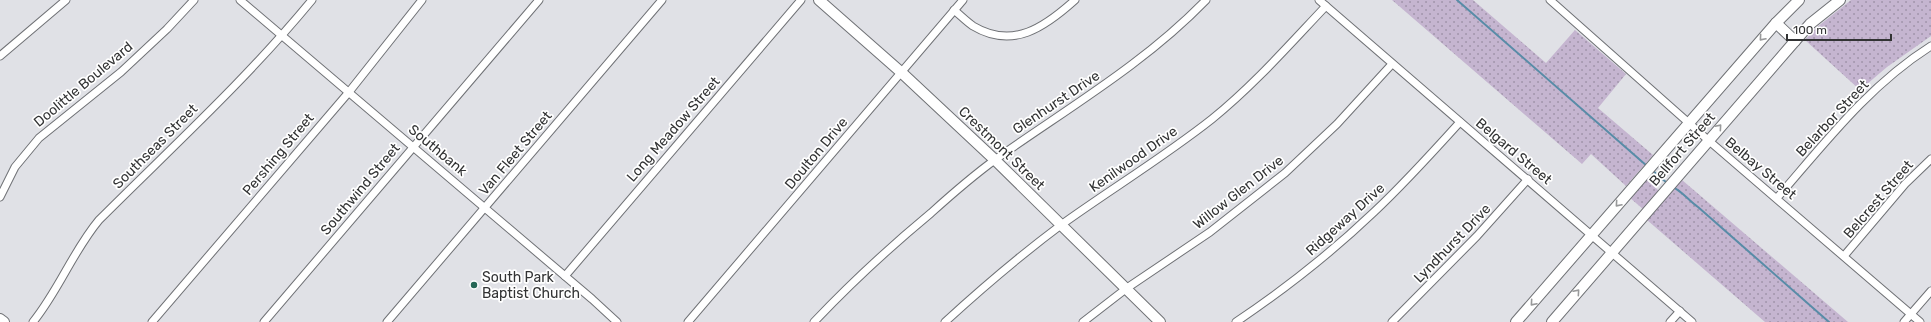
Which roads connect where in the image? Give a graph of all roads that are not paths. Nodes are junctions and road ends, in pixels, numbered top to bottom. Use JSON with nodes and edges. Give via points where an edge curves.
{"nodes":[{"id":1,"x":66,"y":0,"type":"edge"},
{"id":2,"x":194,"y":0,"type":"edge"},
{"id":3,"x":240,"y":0,"type":"edge"},
{"id":4,"x":312,"y":0,"type":"edge"},
{"id":5,"x":422,"y":0,"type":"edge"},
{"id":6,"x":538,"y":0,"type":"edge"},
{"id":7,"x":662,"y":0,"type":"edge"},
{"id":8,"x":801,"y":0,"type":"edge"},
{"id":9,"x":819,"y":0,"type":"edge"},
{"id":10,"x":963,"y":0,"type":"edge"},
{"id":11,"x":1075,"y":0,"type":"edge"},
{"id":12,"x":1206,"y":0,"type":"edge"},
{"id":13,"x":1319,"y":0,"type":"edge"},
{"id":14,"x":1550,"y":0,"type":"edge"},
{"id":15,"x":1799,"y":0,"type":"edge"},
{"id":16,"x":1836,"y":1,"type":"edge"},
{"id":17,"x":1326,"y":6,"type":"junction"},
{"id":18,"x":954,"y":10,"type":"junction"},
{"id":19,"x":1776,"y":23,"type":"junction"},
{"id":20,"x":283,"y":34,"type":"junction"},
{"id":21,"x":1795,"y":40,"type":"junction"},
{"id":22,"x":1931,"y":46,"type":"edge"},
{"id":23,"x":0,"y":56,"type":"edge"},
{"id":24,"x":1392,"y":64,"type":"junction"},
{"id":25,"x":902,"y":73,"type":"junction"},
{"id":26,"x":348,"y":92,"type":"junction"},
{"id":27,"x":1460,"y":122,"type":"junction"},
{"id":28,"x":1689,"y":122,"type":"junction"},
{"id":29,"x":1708,"y":140,"type":"junction"},
{"id":30,"x":414,"y":147,"type":"junction"},
{"id":31,"x":1931,"y":159,"type":"edge"},
{"id":32,"x":995,"y":160,"type":"junction"},
{"id":33,"x":1528,"y":179,"type":"junction"},
{"id":34,"x":0,"y":197,"type":"edge"},
{"id":35,"x":1777,"y":198,"type":"junction"},
{"id":36,"x":485,"y":208,"type":"junction"},
{"id":37,"x":1061,"y":225,"type":"junction"},
{"id":38,"x":1591,"y":235,"type":"junction"},
{"id":39,"x":1612,"y":252,"type":"junction"},
{"id":40,"x":1844,"y":256,"type":"junction"},
{"id":41,"x":565,"y":276,"type":"junction"},
{"id":42,"x":1127,"y":288,"type":"junction"},
{"id":43,"x":1931,"y":291,"type":"edge"},
{"id":44,"x":1680,"y":311,"type":"junction"},
{"id":45,"x":1911,"y":314,"type":"junction"},
{"id":46,"x":0,"y":318,"type":"edge"},
{"id":47,"x":4,"y":322,"type":"edge"},
{"id":48,"x":33,"y":322,"type":"edge"},
{"id":49,"x":152,"y":322,"type":"edge"},
{"id":50,"x":264,"y":322,"type":"edge"},
{"id":51,"x":387,"y":322,"type":"edge"},
{"id":52,"x":617,"y":322,"type":"edge"},
{"id":53,"x":688,"y":322,"type":"edge"},
{"id":54,"x":814,"y":322,"type":"edge"},
{"id":55,"x":945,"y":322,"type":"edge"},
{"id":56,"x":1083,"y":322,"type":"edge"},
{"id":57,"x":1160,"y":322,"type":"edge"},
{"id":58,"x":1236,"y":322,"type":"edge"},
{"id":59,"x":1392,"y":322,"type":"edge"},
{"id":60,"x":1516,"y":322,"type":"edge"},
{"id":61,"x":1552,"y":322,"type":"edge"},
{"id":62,"x":1670,"y":322,"type":"edge"},
{"id":63,"x":1692,"y":322,"type":"edge"},
{"id":64,"x":1904,"y":322,"type":"edge"},
{"id":65,"x":1920,"y":322,"type":"edge"}],
"edges":[{"from":1,"to":23,"type":"street"},
{"from":2,"to":34,"type":"street","name":"Doolittle Boulevard","via":[[121,72],[39,138],[15,167]]},
{"from":3,"to":20,"type":"street","name":"Southbank"},
{"from":4,"to":20,"type":"street","name":"Southseas Street"},
{"from":5,"to":26,"type":"street","name":"Pershing Street"},
{"from":6,"to":30,"type":"street","name":"Southwind Street"},
{"from":7,"to":36,"type":"street","name":"Van Fleet Street"},
{"from":8,"to":41,"type":"street","name":"Long Meadow Street"},
{"from":9,"to":25,"type":"main road","name":"Crestmont Street"},
{"from":10,"to":18,"type":"street","name":"Doulton Drive"},
{"from":11,"to":18,"type":"street","via":[[1044,26],[1013,35],[985,32]]},
{"from":12,"to":32,"type":"street","name":"Glenhurst Drive","via":[[1132,66]]},
{"from":13,"to":17,"type":"street","name":"Belgard Street"},
{"from":14,"to":28,"type":"street","name":"Belbay Street"},
{"from":15,"to":19,"type":"main road","name":"Bellfort Street"},
{"from":16,"to":21,"type":"main road","name":"Bellfort Street"},
{"from":17,"to":24,"type":"street","name":"Belgard Street"},
{"from":17,"to":37,"type":"street","name":"Kenilwood Drive","via":[[1272,64],[1212,118],[1146,168]]},
{"from":18,"to":25,"type":"street","name":"Doulton Drive"},
{"from":19,"to":21,"type":"main road"},
{"from":19,"to":28,"type":"main road","name":"Bellfort Street","one_way":true},
{"from":20,"to":26,"type":"street","name":"Southbank"},
{"from":20,"to":48,"type":"street","name":"Southseas Street","via":[[99,220],[86,236],[49,300]]},
{"from":29,"to":21,"type":"main road","name":"Bellfort Street","one_way":true},
{"from":22,"to":35,"type":"street","name":"Belarbor Street","via":[[1890,76],[1852,111]]},
{"from":24,"to":27,"type":"street","name":"Belgard Street"},
{"from":24,"to":42,"type":"street","name":"Willow Glen Drive","via":[[1337,124],[1285,173],[1210,232]]},
{"from":25,"to":32,"type":"main road","name":"Crestmont Street"},
{"from":25,"to":53,"type":"street","name":"Doulton Drive"},
{"from":26,"to":30,"type":"street","name":"Southbank"},
{"from":26,"to":49,"type":"street","name":"Pershing Street"},
{"from":27,"to":33,"type":"street","name":"Belgard Street"},
{"from":27,"to":58,"type":"street","name":"Ridgeway Drive","via":[[1394,193],[1351,234],[1298,278]]},
{"from":28,"to":29,"type":"street","name":"Belbay Street"},
{"from":28,"to":38,"type":"main road","name":"Bellfort Street","one_way":true},
{"from":29,"to":35,"type":"street","name":"Belbay Street"},
{"from":29,"to":39,"type":"main road","name":"Bellfort Street"},
{"from":30,"to":36,"type":"street","name":"Southbank"},
{"from":30,"to":50,"type":"street","name":"Southwind Street"},
{"from":31,"to":40,"type":"street","name":"Belcrest Street","via":[[1905,184]]},
{"from":32,"to":37,"type":"main road","name":"Crestmont Street"},
{"from":32,"to":54,"type":"street","name":"Glenhurst Drive","via":[[891,247]]},
{"from":33,"to":38,"type":"street","name":"Belgard Street"},
{"from":33,"to":59,"type":"street","name":"Lyndhurst Drive","via":[[1478,236]]},
{"from":35,"to":40,"type":"street","name":"Belbay Street"},
{"from":36,"to":41,"type":"street","name":"Southbank"},
{"from":36,"to":51,"type":"street","name":"Van Fleet Street"},
{"from":37,"to":42,"type":"main road","name":"Crestmont Street"},
{"from":37,"to":55,"type":"street","name":"Kenilwood Drive"},
{"from":38,"to":39,"type":"street","name":"Belgard Street"},
{"from":38,"to":60,"type":"main road","name":"Bellfort Street","one_way":true},
{"from":39,"to":44,"type":"street","name":"Belgard Street"},
{"from":61,"to":39,"type":"main road","name":"Bellfort Street","one_way":true},
{"from":40,"to":45,"type":"street","name":"Belbay Street"},
{"from":41,"to":52,"type":"street","name":"Southbank"},
{"from":42,"to":56,"type":"street","name":"Willow Glen Drive"},
{"from":42,"to":57,"type":"main road","name":"Crestmont Street"},
{"from":43,"to":45,"type":"street"},
{"from":44,"to":62,"type":"street"},
{"from":44,"to":63,"type":"street","name":"Belgard Street"},
{"from":45,"to":64,"type":"street"},
{"from":45,"to":65,"type":"street","name":"Belbay Street"},
{"from":46,"to":47,"type":"main road"}]}
